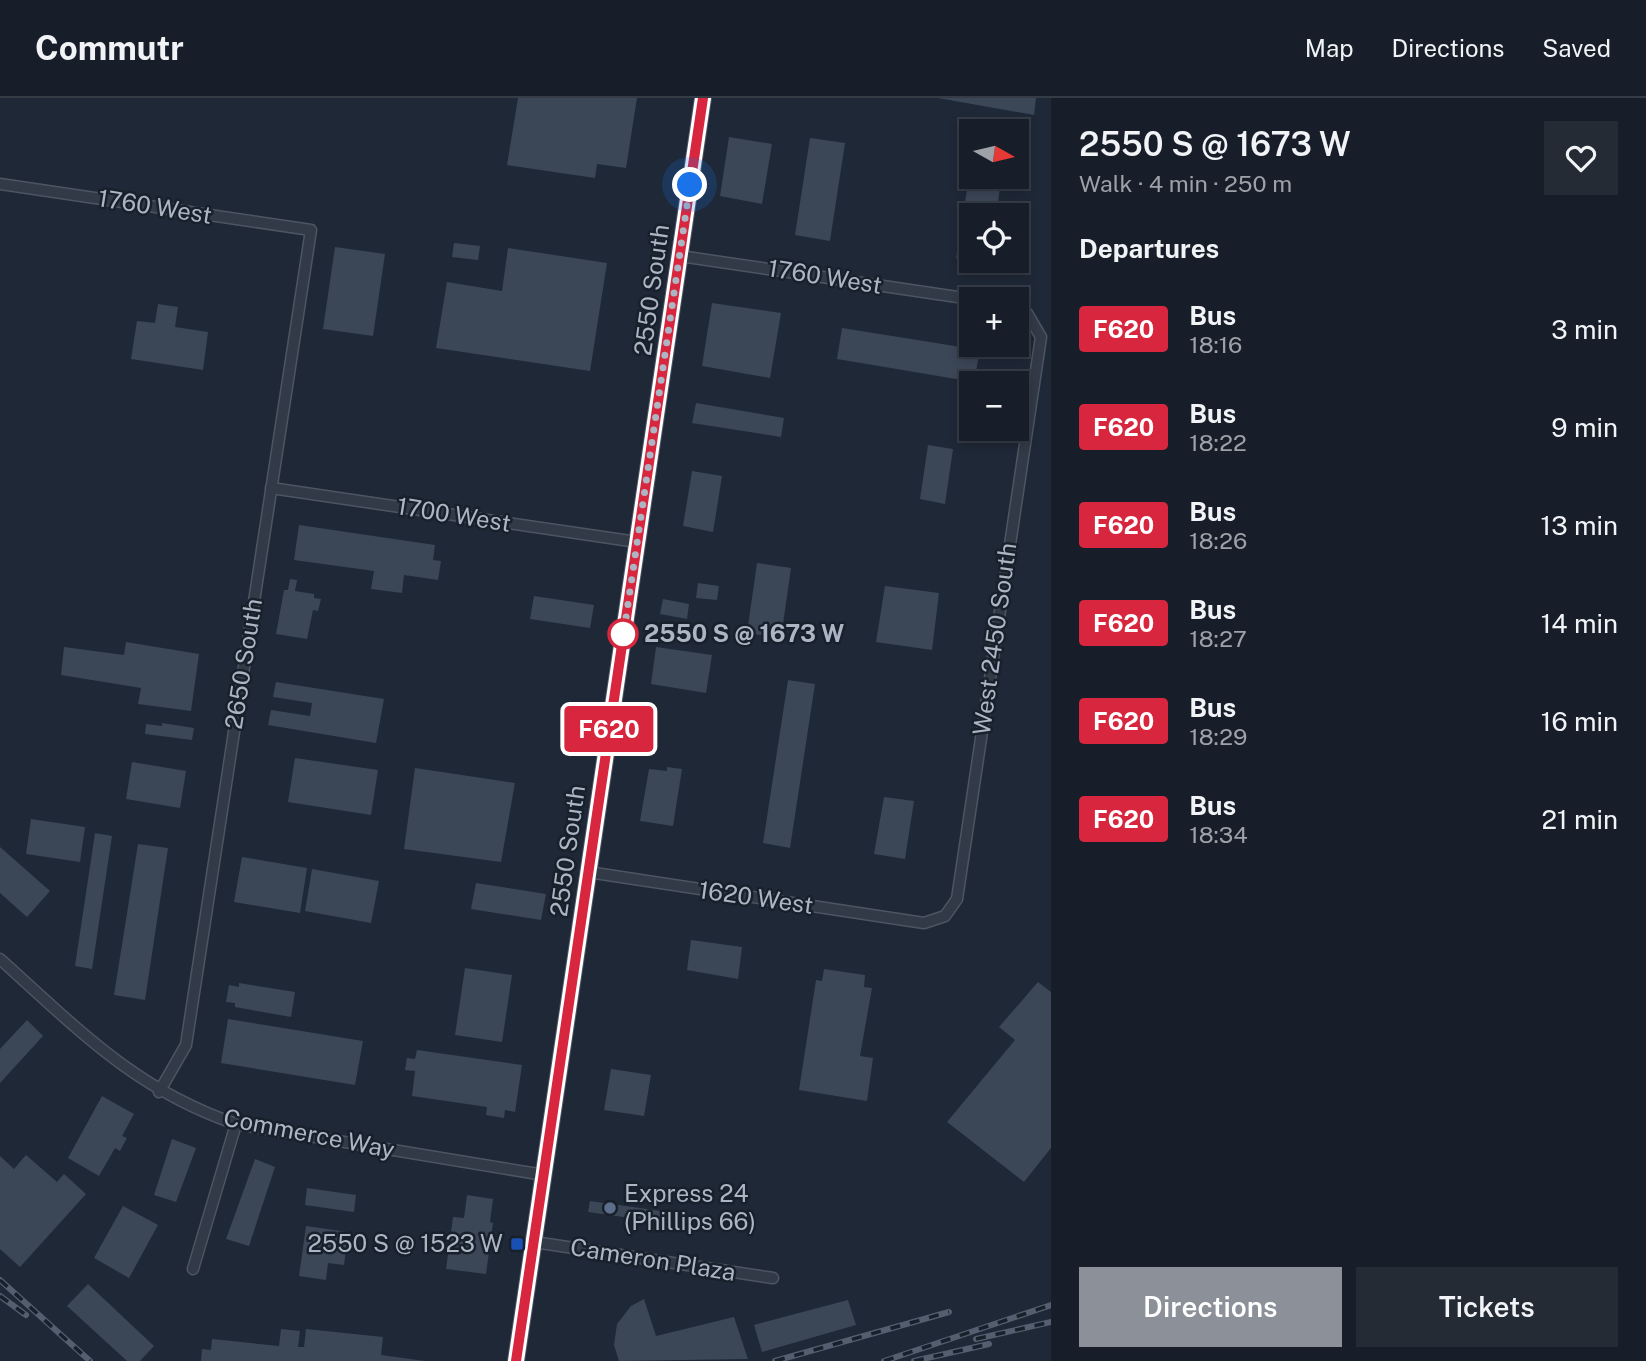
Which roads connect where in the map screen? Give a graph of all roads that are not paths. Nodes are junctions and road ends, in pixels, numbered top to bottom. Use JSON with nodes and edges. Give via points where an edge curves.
{"nodes":[{"id":1,"x":703,"y":98,"type":"edge"},
{"id":2,"x":0,"y":184,"type":"edge"},
{"id":3,"x":311,"y":230,"type":"joint"},
{"id":4,"x":680,"y":256,"type":"junction"},
{"id":5,"x":959,"y":297,"type":"edge"},
{"id":6,"x":1029,"y":316,"type":"edge"},
{"id":7,"x":271,"y":488,"type":"junction"},
{"id":8,"x":637,"y":542,"type":"junction"},
{"id":9,"x":588,"y":872,"type":"junction"},
{"id":10,"x":924,"y":923,"type":"joint"},
{"id":11,"x":0,"y":959,"type":"edge"},
{"id":12,"x":159,"y":1092,"type":"junction"},
{"id":13,"x":236,"y":1124,"type":"junction"},
{"id":14,"x":544,"y":1175,"type":"junction"},
{"id":15,"x":534,"y":1242,"type":"junction"},
{"id":16,"x":193,"y":1269,"type":"dead end"},
{"id":17,"x":773,"y":1278,"type":"dead end"},
{"id":18,"x":516,"y":1361,"type":"edge"}],
"edges":[{"from":1,"to":4,"type":"main road","name":"2550 South"},
{"from":2,"to":3,"type":"street","name":"1760 West"},
{"from":3,"to":7,"type":"street","name":"2650 South"},
{"from":4,"to":5,"type":"street","name":"1760 West"},
{"from":4,"to":8,"type":"main road","name":"2550 South"},
{"from":6,"to":10,"type":"street","name":"West 2450 South","via":[[1041,337],[957,899],[945,916]]},
{"from":7,"to":8,"type":"street","name":"1700 West"},
{"from":7,"to":12,"type":"street","name":"2650 South","via":[[186,1045]]},
{"from":8,"to":9,"type":"main road","name":"2550 South"},
{"from":9,"to":10,"type":"street","name":"1620 West"},
{"from":9,"to":14,"type":"main road","name":"2550 South"},
{"from":11,"to":12,"type":"street","name":"Commerce Way","via":[[108,1056]]},
{"from":12,"to":13,"type":"street","name":"Commerce Way"},
{"from":13,"to":14,"type":"street","name":"Commerce Way"},
{"from":13,"to":16,"type":"street"},
{"from":14,"to":15,"type":"main road","name":"2550 South"},
{"from":15,"to":17,"type":"street","name":"Cameron Plaza"},
{"from":15,"to":18,"type":"main road","name":"2550 South"}]}
